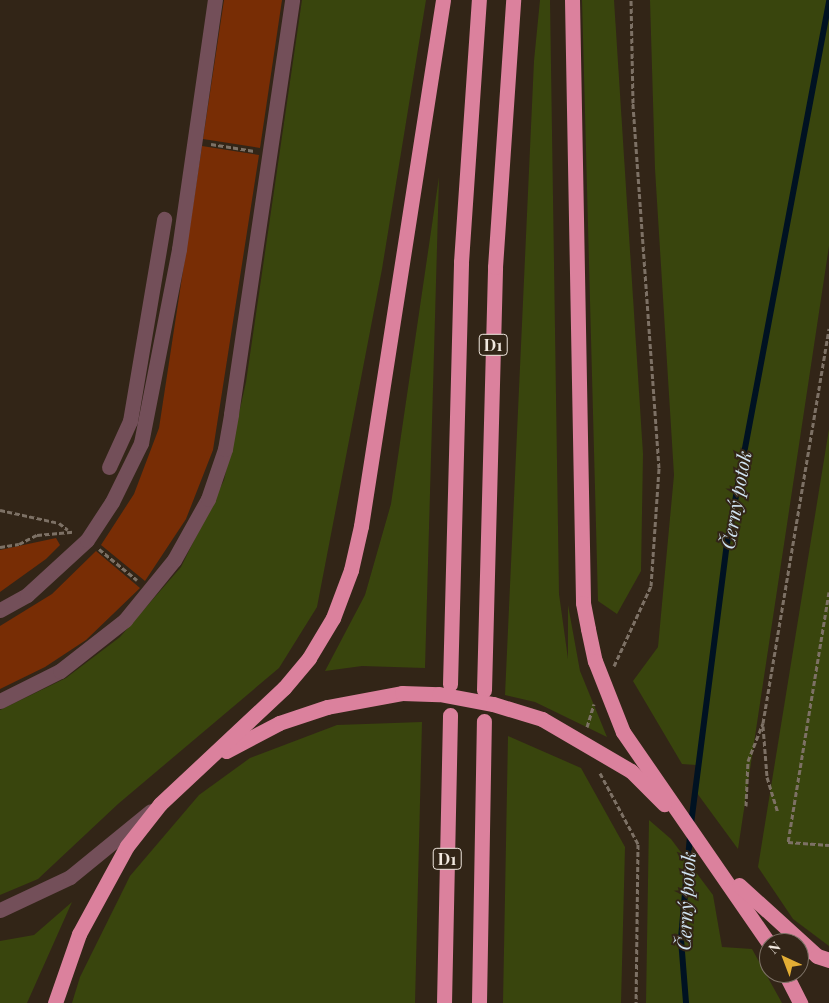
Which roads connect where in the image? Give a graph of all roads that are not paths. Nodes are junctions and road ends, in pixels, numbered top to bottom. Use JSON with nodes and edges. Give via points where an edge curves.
{"nodes":[{"id":1,"x":215,"y":0,"type":"edge"},
{"id":2,"x":292,"y":0,"type":"edge"},
{"id":3,"x":443,"y":0,"type":"edge"},
{"id":4,"x":479,"y":0,"type":"edge"},
{"id":5,"x":513,"y":0,"type":"edge"},
{"id":6,"x":572,"y":0,"type":"edge"},
{"id":7,"x":164,"y":219,"type":"dead end"},
{"id":8,"x":109,"y":467,"type":"dead end"},
{"id":9,"x":0,"y":610,"type":"edge"},
{"id":10,"x":450,"y":684,"type":"dead end"},
{"id":11,"x":484,"y":690,"type":"dead end"},
{"id":12,"x":0,"y":702,"type":"edge"},
{"id":13,"x":450,"y":715,"type":"dead end"},
{"id":14,"x":484,"y":721,"type":"dead end"},
{"id":15,"x":198,"y":770,"type":"junction"},
{"id":16,"x":160,"y":804,"type":"junction"},
{"id":17,"x":708,"y":853,"type":"junction"},
{"id":18,"x":754,"y":909,"type":"junction"},
{"id":19,"x":0,"y":910,"type":"edge"},
{"id":20,"x":764,"y":933,"type":"edge"},
{"id":21,"x":829,"y":960,"type":"edge"},
{"id":22,"x":790,"y":983,"type":"edge"},
{"id":23,"x":55,"y":1003,"type":"edge"},
{"id":24,"x":444,"y":1003,"type":"edge"},
{"id":25,"x":478,"y":1003,"type":"edge"},
{"id":26,"x":800,"y":1003,"type":"edge"}],
"edges":[{"from":1,"to":9,"type":"street","via":[[179,249],[141,443],[112,502],[87,540],[27,595]]},
{"from":2,"to":12,"type":"street","via":[[225,449],[208,499],[151,592],[95,646],[60,671]]},
{"from":3,"to":15,"type":"highway","via":[[351,570],[333,618],[309,658],[284,688]]},
{"from":4,"to":10,"type":"highway","number":"D1","via":[[461,253]]},
{"from":5,"to":11,"type":"highway","number":"D1","via":[[495,267]]},
{"from":6,"to":17,"type":"highway","via":[[583,603],[595,662],[623,732]]},
{"from":7,"to":8,"type":"street","via":[[130,421]]},
{"from":13,"to":24,"type":"highway","number":"D1"},
{"from":14,"to":25,"type":"highway","number":"D1"},
{"from":15,"to":16,"type":"highway"},
{"from":15,"to":17,"type":"highway","via":[[248,738],[327,707],[402,693],[440,694],[542,719],[630,771]]},
{"from":16,"to":19,"type":"street","via":[[70,877]]},
{"from":16,"to":23,"type":"highway","via":[[100,889],[79,934]]},
{"from":17,"to":18,"type":"highway"},
{"from":18,"to":20,"type":"highway"},
{"from":18,"to":21,"type":"highway","via":[[818,956]]},
{"from":22,"to":26,"type":"highway"}]}
